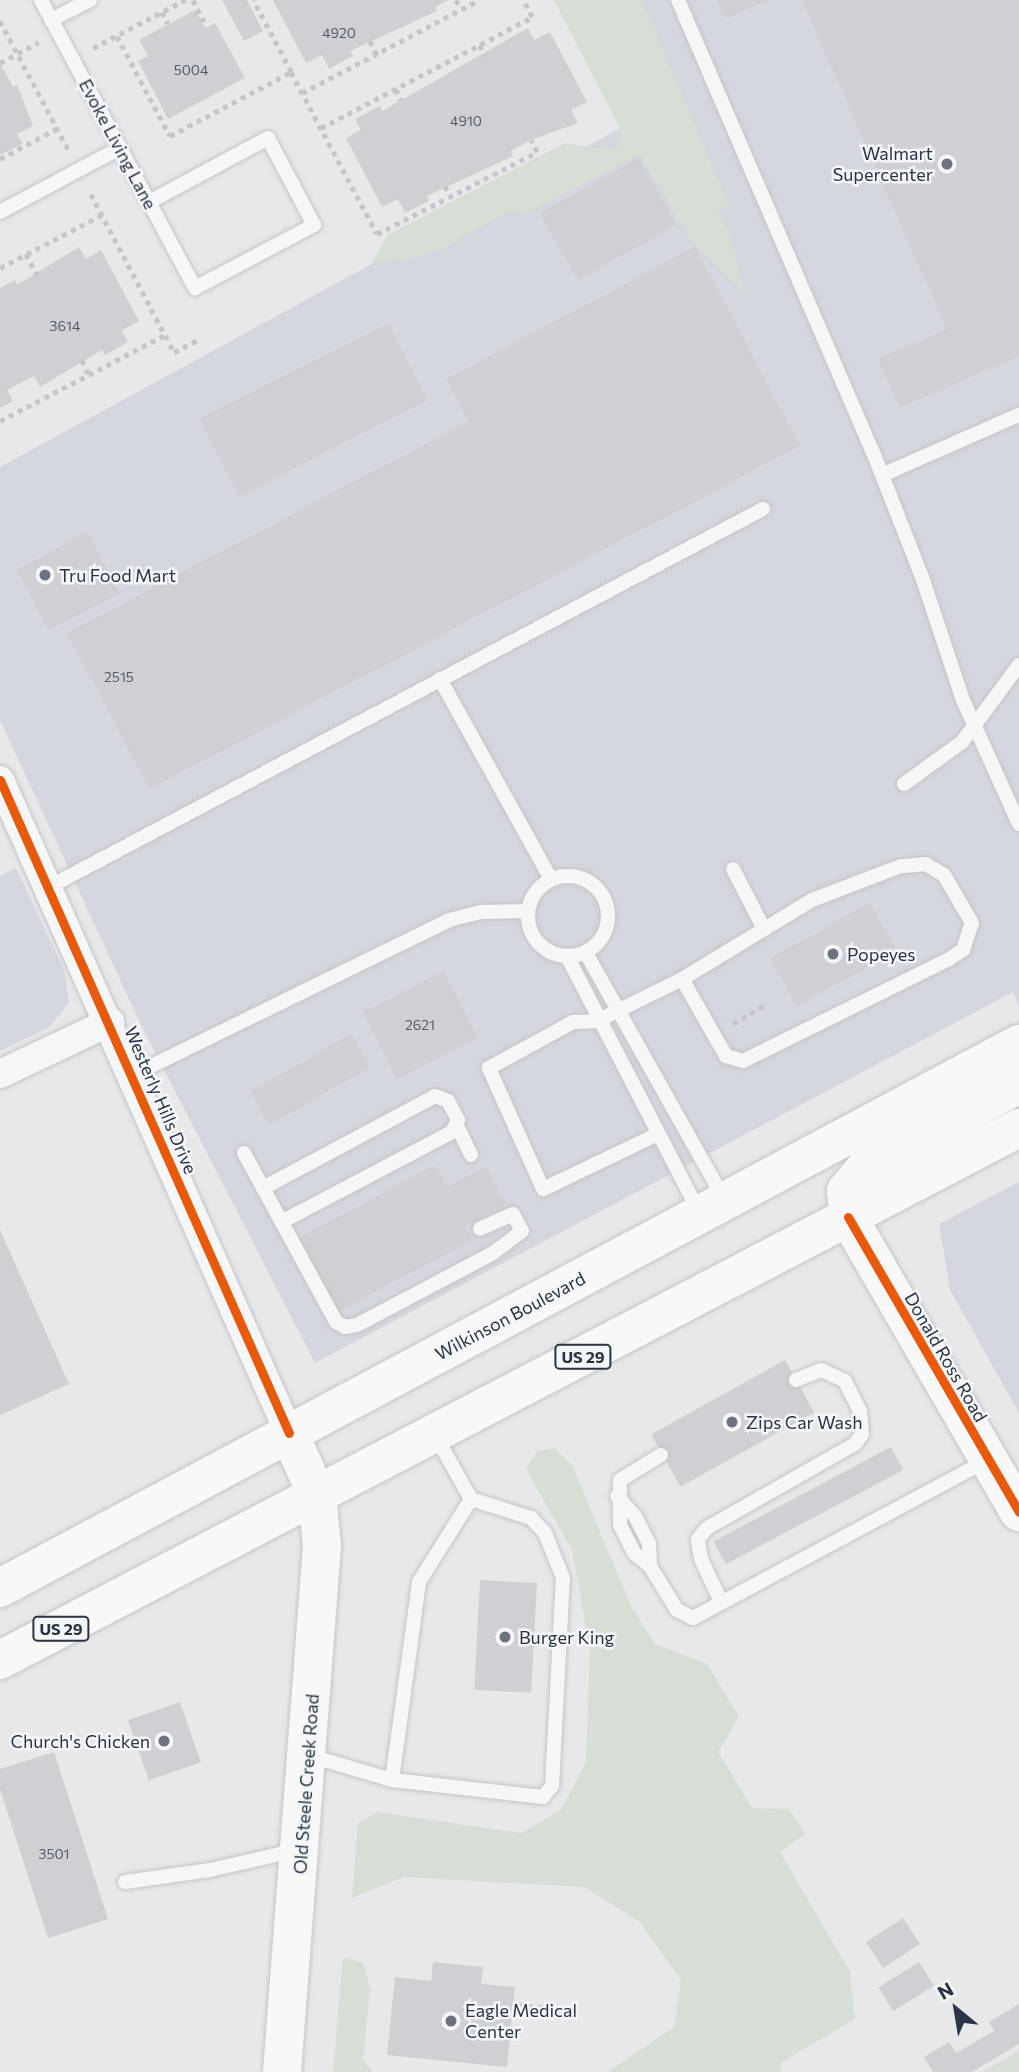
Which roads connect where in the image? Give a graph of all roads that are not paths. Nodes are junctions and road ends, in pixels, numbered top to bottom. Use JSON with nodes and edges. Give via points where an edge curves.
{"nodes":[{"id":1,"x":41,"y":0,"type":"edge"},
{"id":2,"x":90,"y":0,"type":"edge"},
{"id":3,"x":678,"y":0,"type":"edge"},
{"id":4,"x":51,"y":20,"type":"junction"},
{"id":5,"x":120,"y":148,"type":"junction"},
{"id":6,"x":149,"y":202,"type":"junction"},
{"id":7,"x":0,"y":212,"type":"edge"},
{"id":8,"x":1019,"y":415,"type":"edge"},
{"id":9,"x":882,"y":475,"type":"junction"},
{"id":10,"x":763,"y":509,"type":"dead end"},
{"id":11,"x":1019,"y":665,"type":"edge"},
{"id":12,"x":440,"y":680,"type":"junction"},
{"id":13,"x":974,"y":728,"type":"junction"},
{"id":14,"x":0,"y":780,"type":"edge"},
{"id":15,"x":904,"y":784,"type":"dead end"},
{"id":16,"x":1019,"y":824,"type":"edge"},
{"id":17,"x":733,"y":869,"type":"dead end"},
{"id":18,"x":551,"y":879,"type":"junction"},
{"id":19,"x":49,"y":887,"type":"junction"},
{"id":20,"x":527,"y":911,"type":"junction"},
{"id":21,"x":764,"y":929,"type":"junction"},
{"id":22,"x":586,"y":953,"type":"junction"},
{"id":23,"x":567,"y":956,"type":"junction"},
{"id":24,"x":682,"y":979,"type":"junction"},
{"id":25,"x":616,"y":1011,"type":"junction"},
{"id":26,"x":597,"y":1021,"type":"junction"},
{"id":27,"x":110,"y":1022,"type":"junction"},
{"id":28,"x":1019,"y":1044,"type":"edge"},
{"id":29,"x":0,"y":1074,"type":"edge"},
{"id":30,"x":133,"y":1075,"type":"junction"},
{"id":31,"x":1019,"y":1084,"type":"edge"},
{"id":32,"x":457,"y":1126,"type":"junction"},
{"id":33,"x":1019,"y":1128,"type":"edge"},
{"id":34,"x":658,"y":1134,"type":"junction"},
{"id":35,"x":244,"y":1153,"type":"dead end"},
{"id":36,"x":471,"y":1155,"type":"dead end"},
{"id":37,"x":263,"y":1188,"type":"junction"},
{"id":38,"x":713,"y":1209,"type":"junction"},
{"id":39,"x":848,"y":1217,"type":"junction"},
{"id":40,"x":281,"y":1222,"type":"junction"},
{"id":41,"x":480,"y":1229,"type":"dead end"},
{"id":42,"x":796,"y":1380,"type":"dead end"},
{"id":43,"x":289,"y":1433,"type":"junction"},
{"id":44,"x":435,"y":1434,"type":"junction"},
{"id":45,"x":661,"y":1455,"type":"dead end"},
{"id":46,"x":988,"y":1461,"type":"junction"},
{"id":47,"x":317,"y":1495,"type":"junction"},
{"id":48,"x":471,"y":1499,"type":"junction"},
{"id":49,"x":1019,"y":1512,"type":"edge"},
{"id":50,"x":0,"y":1588,"type":"edge"},
{"id":51,"x":721,"y":1602,"type":"junction"},
{"id":52,"x":0,"y":1660,"type":"edge"},
{"id":53,"x":306,"y":1755,"type":"junction"},
{"id":54,"x":392,"y":1780,"type":"junction"},
{"id":55,"x":302,"y":1849,"type":"junction"},
{"id":56,"x":125,"y":1882,"type":"dead end"},
{"id":57,"x":282,"y":2072,"type":"edge"}],
"edges":[{"from":1,"to":4,"type":"lane","name":"Evoke Living Lane"},
{"from":2,"to":4,"type":"lane"},
{"from":3,"to":9,"type":"lane"},
{"from":4,"to":5,"type":"lane","name":"Evoke Living Lane"},
{"from":5,"to":6,"type":"lane","name":"Evoke Living Lane"},
{"from":5,"to":7,"type":"lane"},
{"from":6,"to":6,"type":"lane","name":"Evoke Living Lane","via":[[195,288],[314,225],[268,138]]},
{"from":8,"to":9,"type":"lane"},
{"from":9,"to":13,"type":"lane"},
{"from":10,"to":12,"type":"lane"},
{"from":11,"to":13,"type":"lane"},
{"from":12,"to":18,"type":"lane"},
{"from":12,"to":19,"type":"lane"},
{"from":13,"to":15,"type":"lane"},
{"from":13,"to":16,"type":"lane"},
{"from":14,"to":19,"type":"street","name":"Westerly Hills Drive"},
{"from":17,"to":21,"type":"lane"},
{"from":18,"to":20,"type":"lane","via":[[540,887]]},
{"from":18,"to":22,"type":"lane","via":[[577,877],[599,890],[606,902],[603,937]]},
{"from":19,"to":27,"type":"street","name":"Westerly Hills Drive"},
{"from":20,"to":23,"type":"lane","via":[[539,945]]},
{"from":20,"to":30,"type":"lane","via":[[480,912],[449,920]]},
{"from":21,"to":24,"type":"lane"},
{"from":21,"to":24,"type":"lane","via":[[812,900],[901,866],[926,864],[944,875],[971,923],[963,950],[950,959],[743,1061],[726,1056]]},
{"from":22,"to":23,"type":"lane"},
{"from":22,"to":25,"type":"lane"},
{"from":23,"to":26,"type":"lane"},
{"from":24,"to":25,"type":"lane"},
{"from":25,"to":26,"type":"lane"},
{"from":25,"to":38,"type":"lane"},
{"from":26,"to":34,"type":"lane"},
{"from":26,"to":34,"type":"lane","via":[[573,1023],[489,1068],[538,1184],[549,1189]]},
{"from":27,"to":29,"type":"street"},
{"from":27,"to":30,"type":"street","name":"Westerly Hills Drive"},
{"from":28,"to":38,"type":"main road","name":"Wilkinson Boulevard"},
{"from":30,"to":43,"type":"street","name":"Westerly Hills Drive"},
{"from":31,"to":39,"type":"main road","via":[[864,1168],[846,1191]]},
{"from":32,"to":36,"type":"lane"},
{"from":32,"to":37,"type":"lane","via":[[448,1101],[435,1096]]},
{"from":32,"to":40,"type":"lane"},
{"from":33,"to":39,"type":"main road","number":"US 29"},
{"from":34,"to":38,"type":"lane"},
{"from":35,"to":37,"type":"lane"},
{"from":37,"to":40,"type":"lane"},
{"from":38,"to":43,"type":"main road","name":"Wilkinson Boulevard"},
{"from":39,"to":44,"type":"main road","number":"US 29"},
{"from":39,"to":46,"type":"main road","name":"Donald Ross Road"},
{"from":40,"to":41,"type":"lane","via":[[336,1322],[345,1327],[357,1325],[481,1260],[522,1231],[513,1214]]},
{"from":42,"to":51,"type":"lane","via":[[821,1370],[845,1381],[860,1411],[862,1434],[855,1444],[707,1528],[698,1539],[701,1559]]},
{"from":43,"to":47,"type":"main road","name":"Westerly Hills Drive"},
{"from":43,"to":50,"type":"main road","name":"Wilkinson Boulevard"},
{"from":44,"to":47,"type":"main road","number":"US 29"},
{"from":44,"to":48,"type":"lane"},
{"from":45,"to":51,"type":"lane","via":[[620,1480],[617,1496],[635,1516],[649,1544],[650,1566],[677,1610],[693,1618]]},
{"from":46,"to":49,"type":"main road","name":"Donald Ross Road"},
{"from":46,"to":51,"type":"lane"},
{"from":47,"to":52,"type":"main road","number":"US 29"},
{"from":47,"to":53,"type":"main road","name":"Old Steele Creek Road","via":[[322,1546]]},
{"from":48,"to":54,"type":"lane","via":[[419,1581]]},
{"from":48,"to":54,"type":"lane","via":[[531,1518],[545,1533],[563,1578],[552,1786],[543,1797]]},
{"from":53,"to":54,"type":"lane"},
{"from":53,"to":55,"type":"main road","name":"Old Steele Creek Road"},
{"from":55,"to":56,"type":"lane","via":[[210,1870]]},
{"from":55,"to":57,"type":"main road","name":"Old Steele Creek Road"}]}
